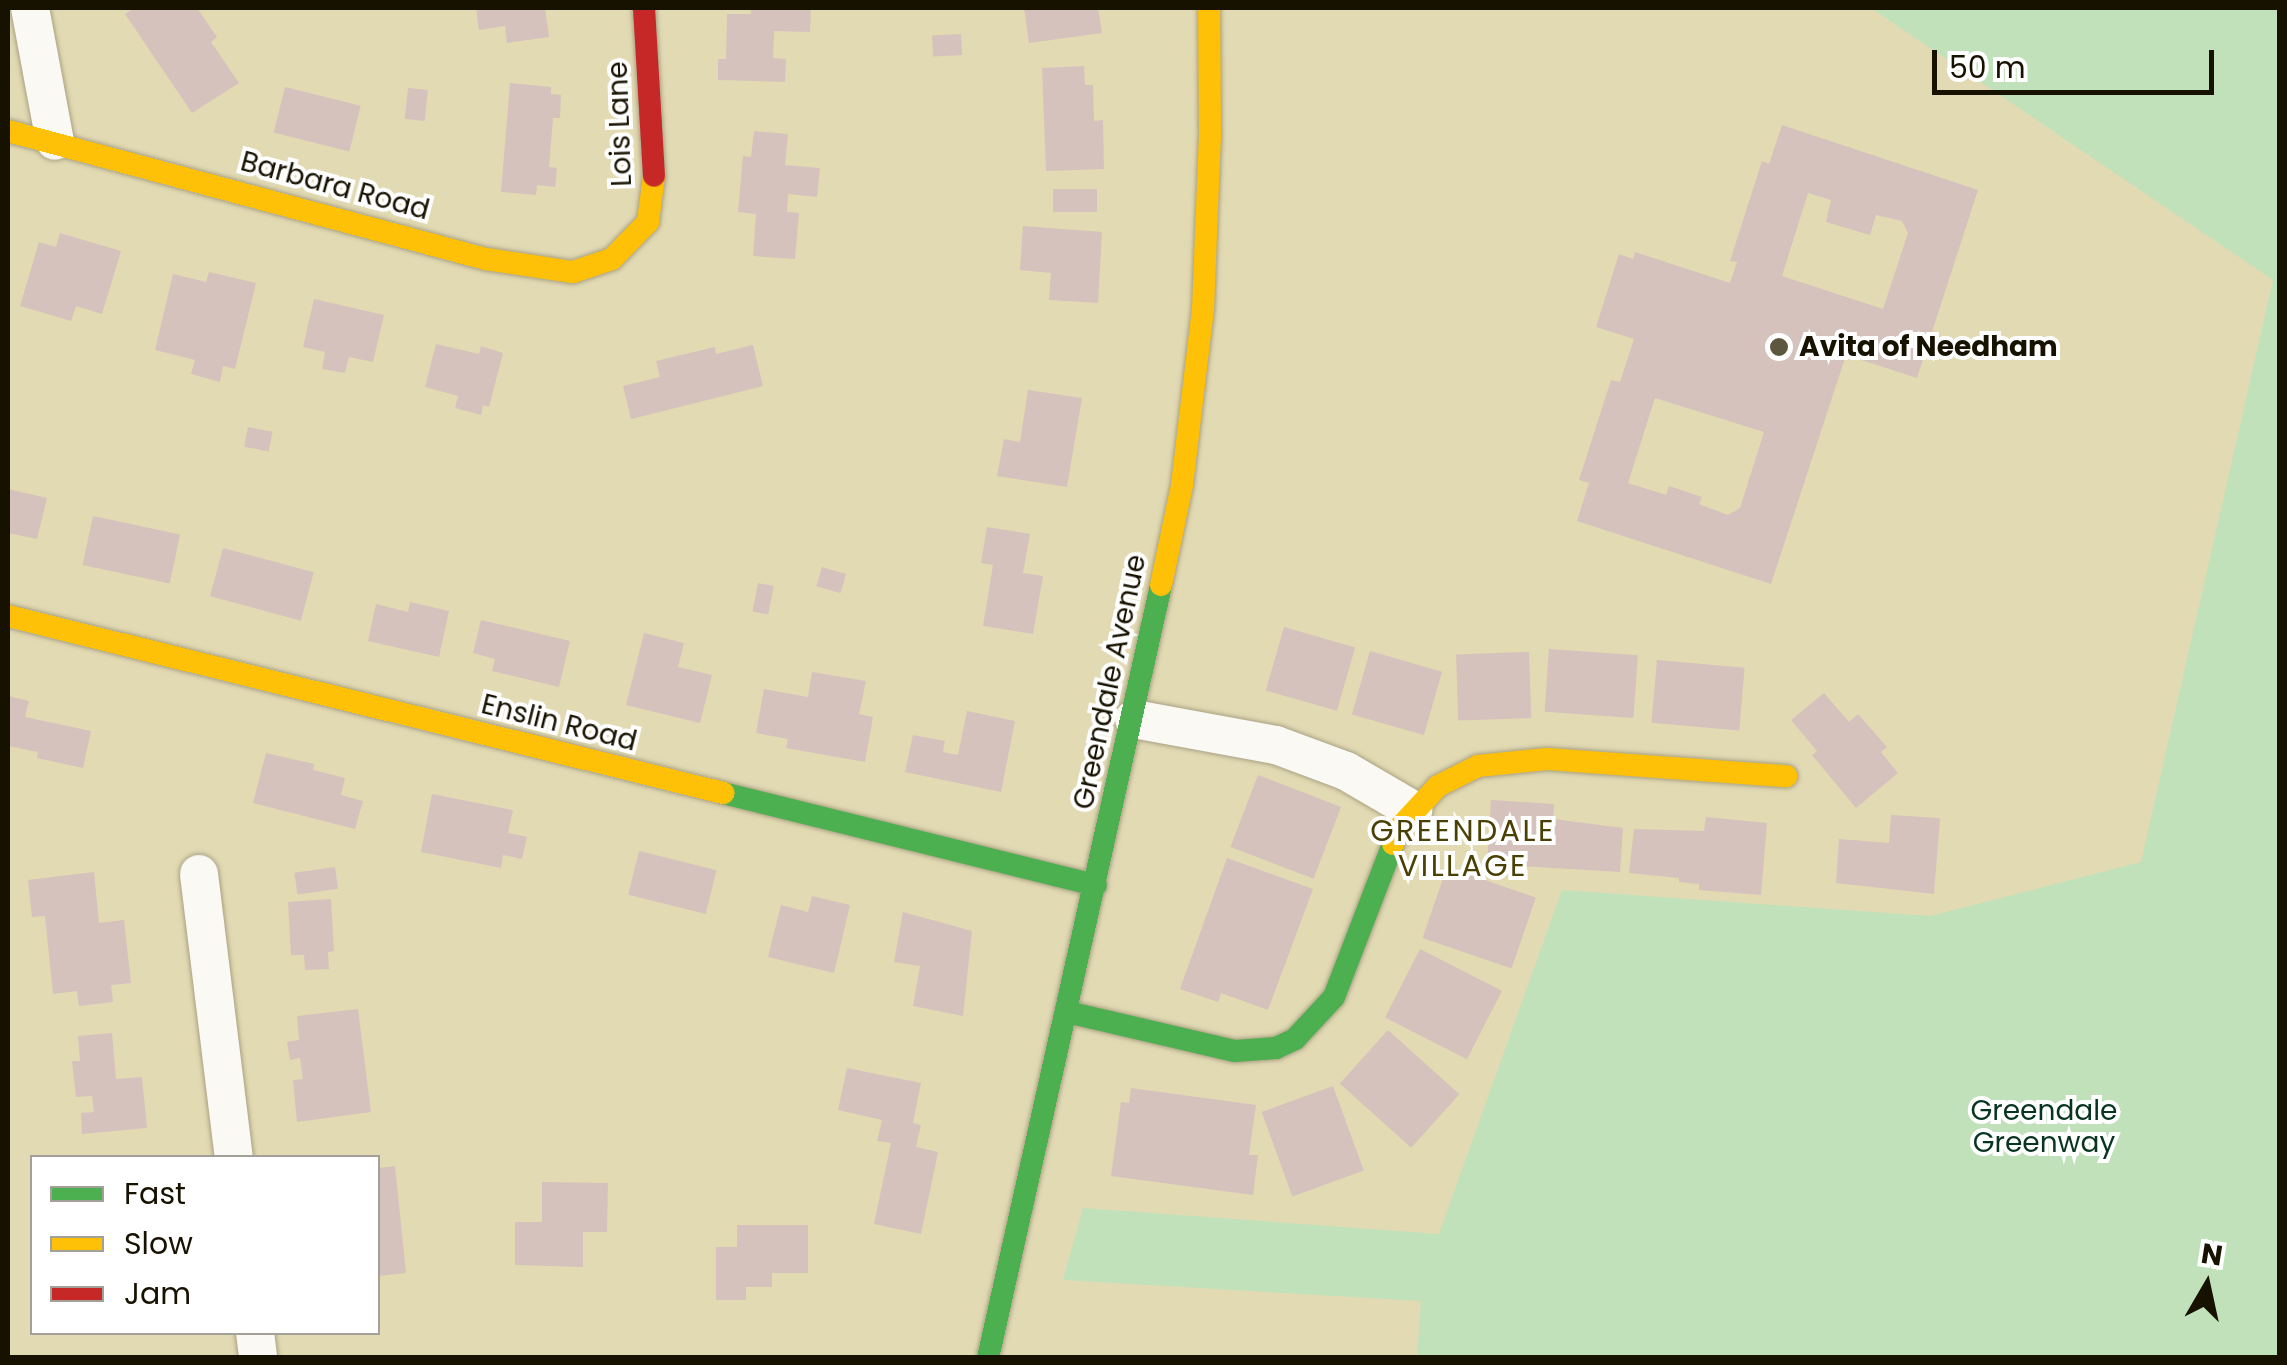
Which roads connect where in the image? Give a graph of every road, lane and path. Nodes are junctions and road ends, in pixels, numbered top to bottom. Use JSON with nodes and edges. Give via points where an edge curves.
{"nodes":[{"id":1,"x":30,"y":8,"type":"edge"},
{"id":2,"x":644,"y":8,"type":"edge"},
{"id":3,"x":1209,"y":8,"type":"edge"},
{"id":4,"x":8,"y":131,"type":"edge"},
{"id":5,"x":55,"y":141,"type":"junction"},
{"id":6,"x":637,"y":233,"type":"joint"},
{"id":7,"x":8,"y":616,"type":"edge"},
{"id":8,"x":1134,"y":719,"type":"junction"},
{"id":9,"x":1786,"y":776,"type":"dead end"},
{"id":10,"x":1413,"y":810,"type":"junction"},
{"id":11,"x":199,"y":874,"type":"dead end"},
{"id":12,"x":1096,"y":886,"type":"junction"},
{"id":13,"x":1067,"y":1012,"type":"junction"},
{"id":14,"x":234,"y":1155,"type":"edge"},
{"id":15,"x":988,"y":1358,"type":"edge"}],
"edges":[{"from":1,"to":5,"type":"street"},
{"from":2,"to":6,"type":"street","name":"Lois Lane","via":[[655,185],[648,222]]},
{"from":3,"to":8,"type":"street","name":"Greendale Avenue","via":[[1198,368],[1182,485]]},
{"from":4,"to":5,"type":"street","name":"Barbara Road"},
{"from":5,"to":6,"type":"street","name":"Barbara Road","via":[[486,259],[573,272],[612,259]]},
{"from":7,"to":12,"type":"street","name":"Enslin Road"},
{"from":8,"to":10,"type":"street","via":[[1276,745],[1346,771]]},
{"from":8,"to":12,"type":"street","name":"Greendale Avenue"},
{"from":9,"to":10,"type":"street","via":[[1501,760],[1458,774]]},
{"from":10,"to":13,"type":"street","via":[[1384,862],[1334,997],[1295,1039],[1276,1048],[1235,1050]]},
{"from":11,"to":14,"type":"street"},
{"from":12,"to":13,"type":"street","name":"Greendale Avenue"},
{"from":13,"to":15,"type":"street","name":"Greendale Avenue"}]}
